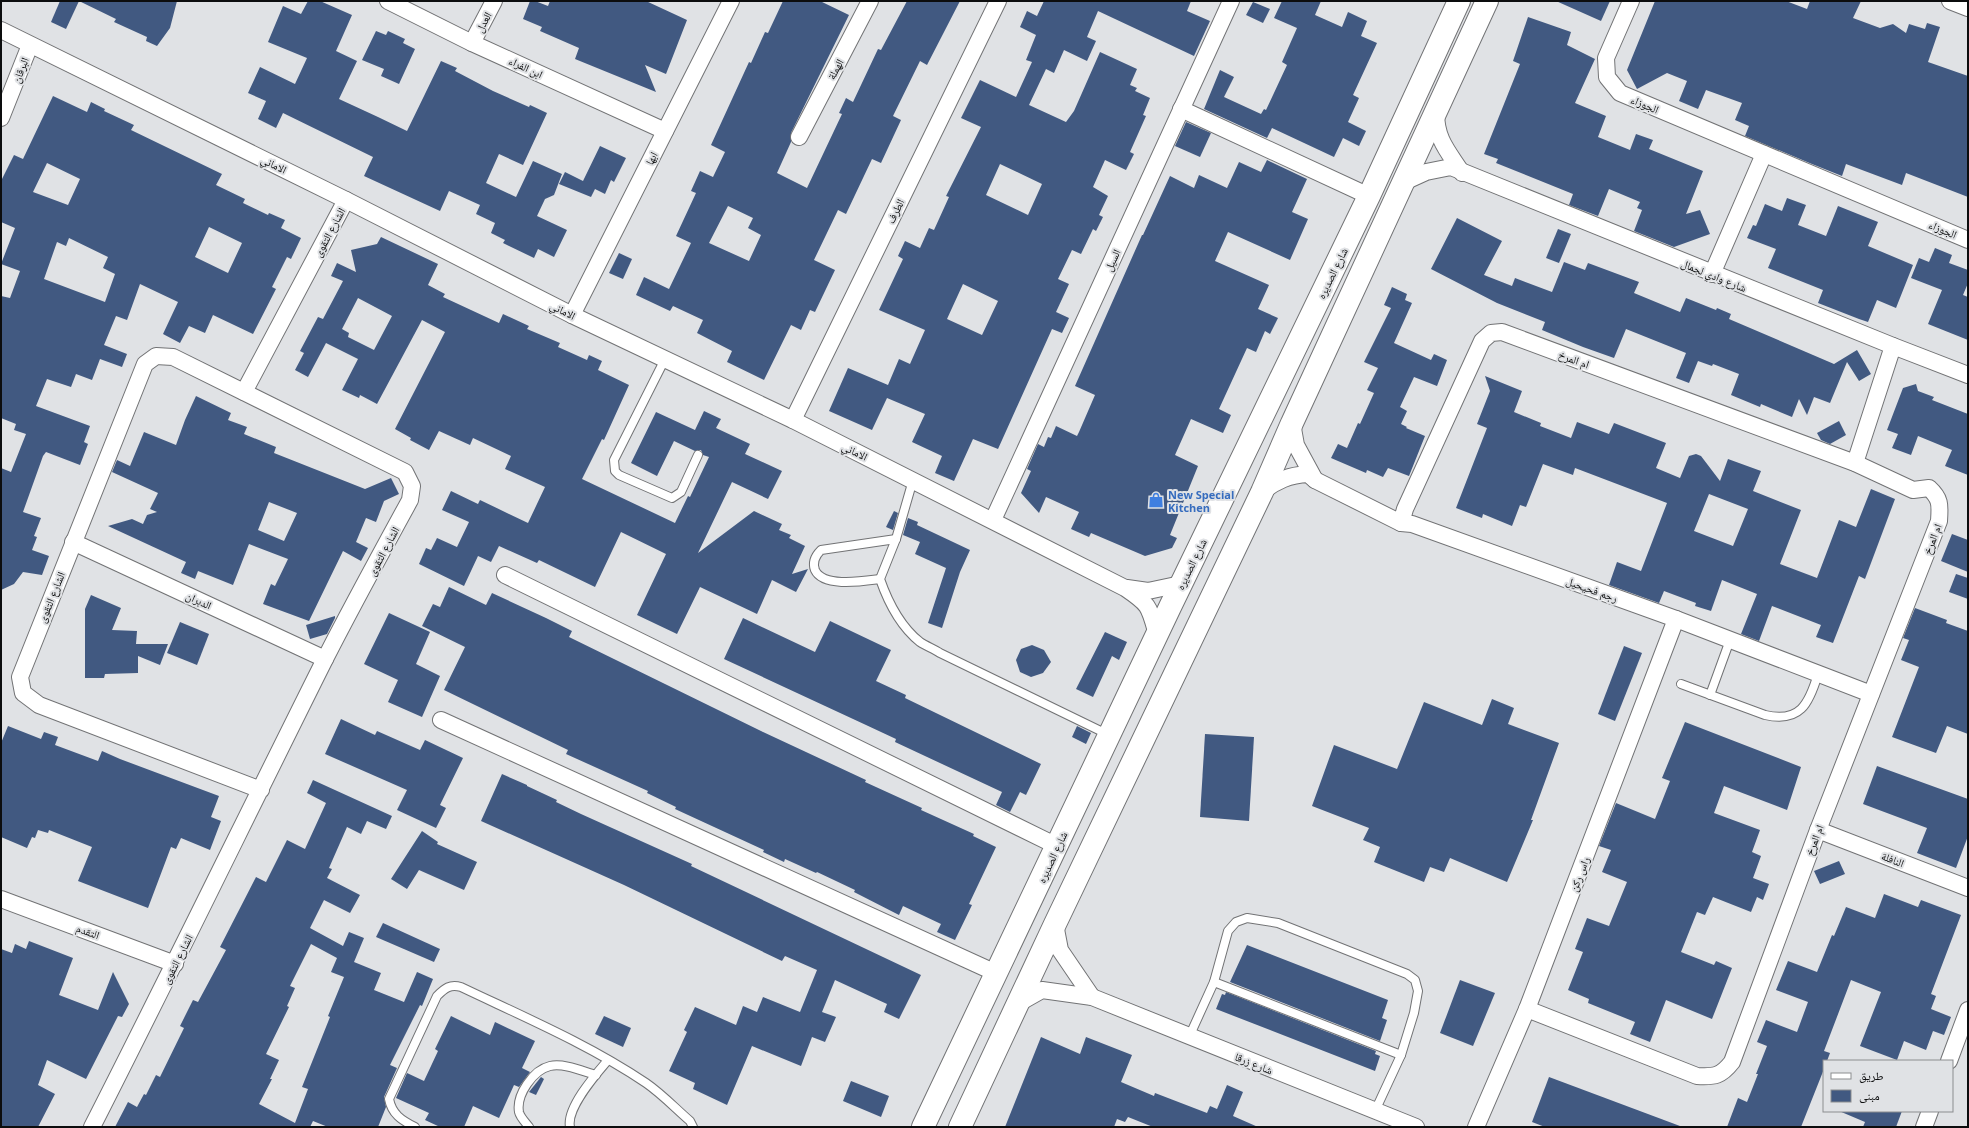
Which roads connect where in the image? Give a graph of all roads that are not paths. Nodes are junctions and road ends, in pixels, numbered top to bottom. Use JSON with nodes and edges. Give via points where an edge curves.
{"nodes":[{"id":1,"x":388,"y":1,"type":"edge"},
{"id":2,"x":494,"y":1,"type":"edge"},
{"id":3,"x":731,"y":1,"type":"edge"},
{"id":4,"x":870,"y":1,"type":"edge"},
{"id":5,"x":998,"y":1,"type":"edge"},
{"id":6,"x":1231,"y":1,"type":"edge"},
{"id":7,"x":1459,"y":1,"type":"edge"},
{"id":8,"x":1487,"y":1,"type":"edge"},
{"id":9,"x":1631,"y":1,"type":"edge"},
{"id":10,"x":1950,"y":1,"type":"edge"},
{"id":11,"x":1968,"y":8,"type":"edge"},
{"id":12,"x":1,"y":30,"type":"edge"},
{"id":13,"x":472,"y":43,"type":"junction"},
{"id":14,"x":30,"y":45,"type":"junction"},
{"id":15,"x":1181,"y":110,"type":"junction"},
{"id":16,"x":1436,"y":112,"type":"junction"},
{"id":17,"x":1,"y":118,"type":"edge"},
{"id":18,"x":665,"y":131,"type":"junction"},
{"id":19,"x":799,"y":137,"type":"dead end"},
{"id":20,"x":1764,"y":154,"type":"junction"},
{"id":21,"x":1462,"y":173,"type":"junction"},
{"id":22,"x":1404,"y":182,"type":"junction"},
{"id":23,"x":1369,"y":196,"type":"junction"},
{"id":24,"x":346,"y":200,"type":"junction"},
{"id":25,"x":1968,"y":240,"type":"edge"},
{"id":26,"x":1712,"y":274,"type":"junction"},
{"id":27,"x":572,"y":315,"type":"junction"},
{"id":28,"x":1893,"y":346,"type":"junction"},
{"id":29,"x":665,"y":359,"type":"junction"},
{"id":30,"x":1968,"y":375,"type":"edge"},
{"id":31,"x":244,"y":392,"type":"junction"},
{"id":32,"x":793,"y":420,"type":"junction"},
{"id":33,"x":1292,"y":423,"type":"junction"},
{"id":34,"x":698,"y":455,"type":"dead end"},
{"id":35,"x":1855,"y":463,"type":"junction"},
{"id":36,"x":913,"y":480,"type":"junction"},
{"id":37,"x":1315,"y":480,"type":"junction"},
{"id":38,"x":1262,"y":492,"type":"junction"},
{"id":39,"x":993,"y":520,"type":"junction"},
{"id":40,"x":1401,"y":523,"type":"junction"},
{"id":41,"x":896,"y":539,"type":"junction"},
{"id":42,"x":73,"y":542,"type":"junction"},
{"id":43,"x":505,"y":575,"type":"dead end"},
{"id":44,"x":880,"y":579,"type":"junction"},
{"id":45,"x":1181,"y":584,"type":"junction"},
{"id":46,"x":1125,"y":588,"type":"junction"},
{"id":47,"x":1676,"y":619,"type":"junction"},
{"id":48,"x":1157,"y":635,"type":"junction"},
{"id":49,"x":1730,"y":640,"type":"junction"},
{"id":50,"x":326,"y":659,"type":"junction"},
{"id":51,"x":1818,"y":674,"type":"junction"},
{"id":52,"x":1681,"y":684,"type":"dead end"},
{"id":53,"x":1871,"y":694,"type":"junction"},
{"id":54,"x":1710,"y":695,"type":"junction"},
{"id":55,"x":441,"y":720,"type":"dead end"},
{"id":56,"x":1110,"y":735,"type":"junction"},
{"id":57,"x":261,"y":790,"type":"junction"},
{"id":58,"x":1818,"y":830,"type":"junction"},
{"id":59,"x":1057,"y":846,"type":"junction"},
{"id":60,"x":1968,"y":888,"type":"edge"},
{"id":61,"x":1,"y":899,"type":"edge"},
{"id":62,"x":1055,"y":924,"type":"junction"},
{"id":63,"x":175,"y":964,"type":"junction"},
{"id":64,"x":996,"y":973,"type":"junction"},
{"id":65,"x":1214,"y":982,"type":"junction"},
{"id":66,"x":1092,"y":997,"type":"junction"},
{"id":67,"x":1019,"y":1003,"type":"junction"},
{"id":68,"x":1527,"y":1009,"type":"junction"},
{"id":69,"x":1968,"y":1010,"type":"edge"},
{"id":70,"x":1189,"y":1037,"type":"junction"},
{"id":71,"x":1401,"y":1055,"type":"junction"},
{"id":72,"x":608,"y":1060,"type":"junction"},
{"id":73,"x":1949,"y":1060,"type":"edge"},
{"id":74,"x":596,"y":1075,"type":"junction"},
{"id":75,"x":1375,"y":1111,"type":"junction"},
{"id":76,"x":1930,"y":1112,"type":"edge"},
{"id":77,"x":964,"y":1123,"type":"edge"},
{"id":78,"x":92,"y":1127,"type":"edge"},
{"id":79,"x":414,"y":1127,"type":"edge"},
{"id":80,"x":529,"y":1127,"type":"edge"},
{"id":81,"x":570,"y":1127,"type":"edge"},
{"id":82,"x":693,"y":1127,"type":"edge"},
{"id":83,"x":923,"y":1127,"type":"edge"},
{"id":84,"x":1416,"y":1127,"type":"edge"},
{"id":85,"x":1476,"y":1127,"type":"edge"},
{"id":86,"x":1924,"y":1127,"type":"edge"}],
"edges":[{"from":1,"to":13,"type":"street","name":"ابن الفراء"},
{"from":2,"to":13,"type":"street","name":"العدل"},
{"from":3,"to":18,"type":"street","name":"ابها"},
{"from":4,"to":19,"type":"street","name":"الهملة"},
{"from":5,"to":32,"type":"street","name":"الطرف"},
{"from":6,"to":15,"type":"street","name":"السيل"},
{"from":7,"to":23,"type":"main road","name":"شارع الصديره"},
{"from":8,"to":16,"type":"main road"},
{"from":9,"to":20,"type":"street","name":"الجوزاء","via":[[1606,58],[1607,77],[1620,93]]},
{"from":10,"to":11,"type":"street"},
{"from":12,"to":14,"type":"street","name":"الاماني"},
{"from":13,"to":18,"type":"street","name":"ابن الفراء"},
{"from":14,"to":17,"type":"street","name":"البرقان"},
{"from":14,"to":24,"type":"street","name":"الاماني"},
{"from":15,"to":23,"type":"street"},
{"from":15,"to":39,"type":"street","name":"السيل"},
{"from":16,"to":21,"type":"street","via":[[1439,138]]},
{"from":16,"to":22,"type":"main road"},
{"from":18,"to":27,"type":"street","name":"ابها"},
{"from":20,"to":25,"type":"street","name":"الجوزاء"},
{"from":20,"to":26,"type":"street"},
{"from":21,"to":22,"type":"street","name":"شارع وادي لجمال","via":[[1451,167],[1438,169]]},
{"from":21,"to":26,"type":"street","name":"شارع وادي لجمال"},
{"from":22,"to":33,"type":"main road"},
{"from":23,"to":45,"type":"main road","name":"شارع الصديره"},
{"from":24,"to":27,"type":"street","name":"الاماني"},
{"from":24,"to":31,"type":"street","name":"الشارع التقوى"},
{"from":26,"to":28,"type":"street","name":"شارع وادي لجمال"},
{"from":27,"to":29,"type":"street","name":"الاماني"},
{"from":28,"to":30,"type":"street","name":"شارع وادي لجمال"},
{"from":28,"to":35,"type":"street"},
{"from":29,"to":32,"type":"street","name":"الاماني"},
{"from":29,"to":34,"type":"lane","via":[[614,460],[615,471],[672,498],[681,492]]},
{"from":31,"to":42,"type":"street","name":"الشارع التقوى","via":[[173,357],[156,356],[145,364]]},
{"from":31,"to":50,"type":"street","name":"الشارع التقوى","via":[[405,472],[412,486],[410,500]]},
{"from":32,"to":36,"type":"street","name":"الاماني"},
{"from":33,"to":37,"type":"street","via":[[1296,444]]},
{"from":33,"to":38,"type":"main road"},
{"from":35,"to":40,"type":"street","name":"ام المرخ","via":[[1502,332],[1491,333],[1482,342],[1405,509]]},
{"from":35,"to":53,"type":"street","name":"ام المرخ","via":[[1913,490],[1929,488],[1938,497],[1940,508],[1939,521]]},
{"from":36,"to":39,"type":"street","name":"الاماني"},
{"from":36,"to":41,"type":"lane"},
{"from":37,"to":38,"type":"street","name":"رجم فحيحيل","via":[[1308,474],[1297,474],[1278,481]]},
{"from":37,"to":40,"type":"street","name":"رجم فحيحيل"},
{"from":38,"to":62,"type":"main road"},
{"from":39,"to":46,"type":"street","name":"الاماني"},
{"from":40,"to":47,"type":"street","name":"رجم فحيحيل","via":[[1412,524]]},
{"from":41,"to":44,"type":"lane"},
{"from":41,"to":44,"type":"lane","via":[[827,548],[820,550],[814,559],[814,567],[822,578],[838,582]]},
{"from":42,"to":50,"type":"street","name":"الدبران"},
{"from":42,"to":57,"type":"street","name":"الشارع التقوى","via":[[20,677],[23,693],[39,705]]},
{"from":43,"to":59,"type":"street"},
{"from":44,"to":56,"type":"lane","via":[[886,596],[907,630],[921,643]]},
{"from":45,"to":46,"type":"street","name":"الاماني","via":[[1148,591]]},
{"from":45,"to":48,"type":"main road","name":"شارع الصديره"},
{"from":46,"to":48,"type":"street","name":"الاماني","via":[[1145,602],[1152,614]]},
{"from":47,"to":49,"type":"street","name":"رجم فحيحيل"},
{"from":47,"to":68,"type":"street","name":"راس ركن"},
{"from":48,"to":56,"type":"main road","name":"شارع الصديره"},
{"from":49,"to":51,"type":"street","name":"رجم فحيحيل"},
{"from":49,"to":54,"type":"lane"},
{"from":50,"to":57,"type":"street","name":"الشارع التقوى"},
{"from":51,"to":53,"type":"street","name":"رجم فحيحيل"},
{"from":51,"to":54,"type":"lane","via":[[1807,704],[1788,716],[1765,715]]},
{"from":52,"to":54,"type":"lane"},
{"from":53,"to":58,"type":"street","name":"ام المرخ"},
{"from":55,"to":64,"type":"street"},
{"from":56,"to":59,"type":"main road","name":"شارع الصديره"},
{"from":57,"to":63,"type":"street","name":"الشارع التقوى"},
{"from":58,"to":60,"type":"street","name":"النافلة"},
{"from":58,"to":68,"type":"street","name":"ام المرخ","via":[[1732,1062],[1724,1072],[1711,1077],[1697,1076]]},
{"from":59,"to":64,"type":"main road","name":"شارع الصديره"},
{"from":61,"to":63,"type":"street","name":"التقدم"},
{"from":62,"to":66,"type":"street","via":[[1060,950]]},
{"from":62,"to":67,"type":"main road"},
{"from":63,"to":78,"type":"street","name":"الشارع التقوى"},
{"from":64,"to":83,"type":"main road","name":"شارع الصديره"},
{"from":65,"to":70,"type":"lane"},
{"from":65,"to":71,"type":"lane"},
{"from":65,"to":71,"type":"lane","via":[[1228,931],[1236,922],[1247,918],[1278,923],[1378,962],[1407,974],[1415,980],[1418,991]]},
{"from":66,"to":67,"type":"street","name":"شارع زرقا","via":[[1042,990]]},
{"from":66,"to":70,"type":"street","name":"شارع زرقا"},
{"from":67,"to":77,"type":"main road"},
{"from":68,"to":85,"type":"street","name":"راس ركن"},
{"from":69,"to":73,"type":"street"},
{"from":70,"to":75,"type":"street","name":"شارع زرقا"},
{"from":71,"to":75,"type":"lane"},
{"from":72,"to":74,"type":"lane"},
{"from":72,"to":79,"type":"lane","via":[[560,1033],[452,985],[437,996],[389,1099],[391,1110]]},
{"from":72,"to":82,"type":"lane","via":[[648,1084]]},
{"from":74,"to":80,"type":"lane","via":[[566,1067],[550,1066],[538,1072],[520,1097],[519,1112]]},
{"from":74,"to":81,"type":"lane","via":[[574,1110],[569,1122]]},
{"from":75,"to":84,"type":"street","name":"شارع زرقا"},
{"from":76,"to":86,"type":"street"}]}
